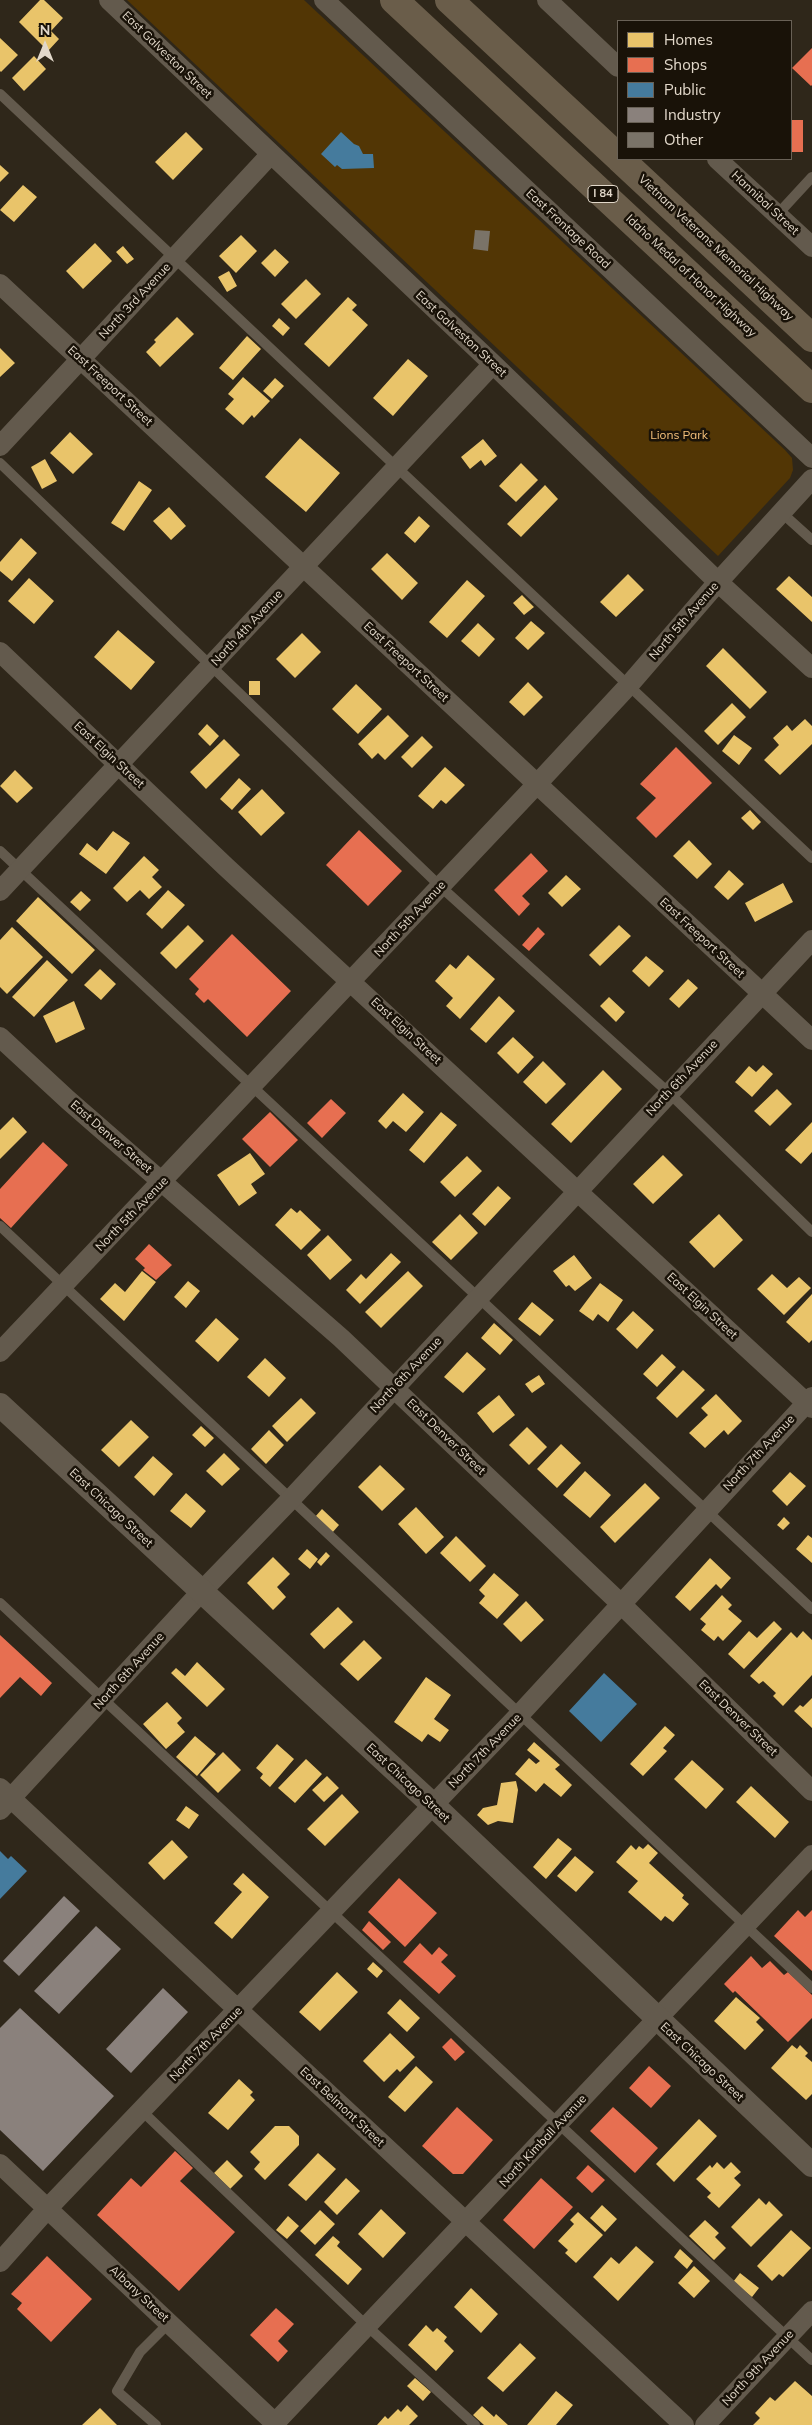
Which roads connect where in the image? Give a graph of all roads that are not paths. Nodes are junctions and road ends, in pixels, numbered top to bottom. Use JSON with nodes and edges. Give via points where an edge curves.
{"nodes":[{"id":1,"x":109,"y":0,"type":"edge"},
{"id":2,"x":324,"y":0,"type":"edge"},
{"id":3,"x":394,"y":0,"type":"edge"},
{"id":4,"x":449,"y":0,"type":"edge"},
{"id":5,"x":547,"y":0,"type":"edge"},
{"id":6,"x":617,"y":66,"type":"edge"},
{"id":7,"x":0,"y":94,"type":"edge"},
{"id":8,"x":270,"y":155,"type":"junction"},
{"id":9,"x":617,"y":156,"type":"edge"},
{"id":10,"x":621,"y":160,"type":"edge"},
{"id":11,"x":718,"y":160,"type":"edge"},
{"id":12,"x":812,"y":178,"type":"edge"},
{"id":13,"x":777,"y":215,"type":"junction"},
{"id":14,"x":812,"y":247,"type":"edge"},
{"id":15,"x":176,"y":257,"type":"junction"},
{"id":16,"x":0,"y":284,"type":"edge"},
{"id":17,"x":812,"y":338,"type":"edge"},
{"id":18,"x":81,"y":359,"type":"junction"},
{"id":19,"x":493,"y":364,"type":"junction"},
{"id":20,"x":812,"y":389,"type":"edge"},
{"id":21,"x":0,"y":446,"type":"edge"},
{"id":22,"x":812,"y":458,"type":"edge"},
{"id":23,"x":0,"y":463,"type":"edge"},
{"id":24,"x":396,"y":468,"type":"junction"},
{"id":25,"x":812,"y":479,"type":"edge"},
{"id":26,"x":782,"y":513,"type":"junction"},
{"id":27,"x":812,"y":540,"type":"edge"},
{"id":28,"x":304,"y":567,"type":"junction"},
{"id":29,"x":718,"y":582,"type":"junction"},
{"id":30,"x":0,"y":652,"type":"edge"},
{"id":31,"x":210,"y":667,"type":"junction"},
{"id":32,"x":812,"y":668,"type":"edge"},
{"id":33,"x":629,"y":685,"type":"junction"},
{"id":34,"x":118,"y":765,"type":"junction"},
{"id":35,"x":538,"y":784,"type":"junction"},
{"id":36,"x":0,"y":851,"type":"edge"},
{"id":37,"x":812,"y":858,"type":"edge"},
{"id":38,"x":20,"y":870,"type":"junction"},
{"id":39,"x":441,"y":886,"type":"junction"},
{"id":40,"x":0,"y":891,"type":"edge"},
{"id":41,"x":812,"y":940,"type":"edge"},
{"id":42,"x":352,"y":981,"type":"junction"},
{"id":43,"x":761,"y":993,"type":"junction"},
{"id":44,"x":0,"y":1037,"type":"edge"},
{"id":45,"x":812,"y":1040,"type":"edge"},
{"id":46,"x":252,"y":1087,"type":"junction"},
{"id":47,"x":668,"y":1093,"type":"junction"},
{"id":48,"x":162,"y":1182,"type":"junction"},
{"id":49,"x":578,"y":1190,"type":"junction"},
{"id":50,"x":0,"y":1226,"type":"edge"},
{"id":51,"x":812,"y":1232,"type":"edge"},
{"id":52,"x":64,"y":1285,"type":"junction"},
{"id":53,"x":478,"y":1298,"type":"junction"},
{"id":54,"x":0,"y":1352,"type":"edge"},
{"id":55,"x":394,"y":1388,"type":"junction"},
{"id":56,"x":810,"y":1403,"type":"edge"},
{"id":57,"x":0,"y":1405,"type":"edge"},
{"id":58,"x":291,"y":1499,"type":"junction"},
{"id":59,"x":706,"y":1510,"type":"junction"},
{"id":60,"x":201,"y":1592,"type":"junction"},
{"id":61,"x":0,"y":1603,"type":"edge"},
{"id":62,"x":620,"y":1603,"type":"junction"},
{"id":63,"x":812,"y":1609,"type":"edge"},
{"id":64,"x":103,"y":1699,"type":"junction"},
{"id":65,"x":520,"y":1714,"type":"junction"},
{"id":66,"x":812,"y":1791,"type":"edge"},
{"id":67,"x":4,"y":1799,"type":"edge"},
{"id":68,"x":433,"y":1805,"type":"junction"},
{"id":69,"x":812,"y":1855,"type":"edge"},
{"id":70,"x":330,"y":1911,"type":"junction"},
{"id":71,"x":746,"y":1925,"type":"junction"},
{"id":72,"x":812,"y":1988,"type":"edge"},
{"id":73,"x":238,"y":2010,"type":"junction"},
{"id":74,"x":657,"y":2019,"type":"junction"},
{"id":75,"x":142,"y":2111,"type":"junction"},
{"id":76,"x":559,"y":2124,"type":"junction"},
{"id":77,"x":0,"y":2164,"type":"edge"},
{"id":78,"x":812,"y":2165,"type":"edge"},
{"id":79,"x":48,"y":2208,"type":"junction"},
{"id":80,"x":466,"y":2223,"type":"junction"},
{"id":81,"x":0,"y":2262,"type":"edge"},
{"id":82,"x":812,"y":2311,"type":"edge"},
{"id":83,"x":169,"y":2322,"type":"junction"},
{"id":84,"x":367,"y":2326,"type":"junction"},
{"id":85,"x":788,"y":2337,"type":"junction"},
{"id":86,"x":812,"y":2360,"type":"edge"},
{"id":87,"x":275,"y":2424,"type":"edge"},
{"id":88,"x":156,"y":2425,"type":"edge"},
{"id":89,"x":475,"y":2425,"type":"edge"},
{"id":90,"x":684,"y":2425,"type":"edge"},
{"id":91,"x":705,"y":2425,"type":"edge"}],
"edges":[{"from":1,"to":8,"type":"street","name":"East Galveston Street"},
{"from":2,"to":22,"type":"street","name":"East Frontage Road"},
{"from":3,"to":20,"type":"highway","name":"Idaho Medal of Honor Highway","number":"I 84"},
{"from":4,"to":9,"type":"highway","name":"Vietnam Veterans Memorial Highway"},
{"from":5,"to":6,"type":"street"},
{"from":7,"to":15,"type":"lane"},
{"from":8,"to":15,"type":"street","name":"North 3rd Avenue"},
{"from":8,"to":19,"type":"street","name":"East Galveston Street"},
{"from":10,"to":17,"type":"highway","name":"Vietnam Veterans Memorial Highway"},
{"from":11,"to":13,"type":"street","name":"Hannibal Street"},
{"from":12,"to":13,"type":"lane"},
{"from":13,"to":14,"type":"street","name":"Hannibal Street"},
{"from":15,"to":18,"type":"street","name":"North 3rd Avenue"},
{"from":15,"to":24,"type":"lane"},
{"from":16,"to":18,"type":"street","name":"East Freeport Street"},
{"from":18,"to":21,"type":"street","name":"North 3rd Avenue"},
{"from":18,"to":28,"type":"street","name":"East Freeport Street"},
{"from":19,"to":24,"type":"street","name":"North 4th Avenue"},
{"from":19,"to":29,"type":"street","name":"East Galveston Street"},
{"from":23,"to":31,"type":"lane"},
{"from":24,"to":28,"type":"street","name":"North 4th Avenue"},
{"from":24,"to":33,"type":"lane"},
{"from":25,"to":26,"type":"street","name":"North 5th Avenue"},
{"from":26,"to":27,"type":"lane"},
{"from":26,"to":29,"type":"street","name":"North 5th Avenue"},
{"from":28,"to":31,"type":"street","name":"North 4th Avenue"},
{"from":28,"to":35,"type":"street","name":"East Freeport Street"},
{"from":29,"to":32,"type":"street","name":"East Galveston Street"},
{"from":29,"to":33,"type":"street","name":"North 5th Avenue"},
{"from":30,"to":34,"type":"street","name":"East Elgin Street"},
{"from":31,"to":34,"type":"street","name":"North 4th Avenue"},
{"from":31,"to":39,"type":"lane"},
{"from":33,"to":35,"type":"street","name":"North 5th Avenue"},
{"from":33,"to":37,"type":"lane"},
{"from":34,"to":38,"type":"street","name":"North 4th Avenue"},
{"from":34,"to":42,"type":"street","name":"East Elgin Street"},
{"from":35,"to":39,"type":"street","name":"North 5th Avenue"},
{"from":35,"to":43,"type":"street","name":"East Freeport Street"},
{"from":36,"to":38,"type":"lane"},
{"from":38,"to":40,"type":"street","name":"North 4th Avenue"},
{"from":38,"to":46,"type":"lane"},
{"from":39,"to":42,"type":"street","name":"North 5th Avenue"},
{"from":39,"to":47,"type":"lane"},
{"from":41,"to":43,"type":"street","name":"North 6th Avenue"},
{"from":42,"to":46,"type":"street","name":"North 5th Avenue"},
{"from":42,"to":49,"type":"street","name":"East Elgin Street"},
{"from":43,"to":45,"type":"street","name":"East Freeport Street"},
{"from":43,"to":47,"type":"street","name":"North 6th Avenue"},
{"from":44,"to":48,"type":"street","name":"East Denver Street"},
{"from":46,"to":48,"type":"street","name":"North 5th Avenue"},
{"from":46,"to":53,"type":"lane"},
{"from":47,"to":49,"type":"street","name":"North 6th Avenue"},
{"from":47,"to":51,"type":"lane"},
{"from":48,"to":52,"type":"street","name":"North 5th Avenue"},
{"from":48,"to":55,"type":"street","name":"East Denver Street"},
{"from":49,"to":53,"type":"street","name":"North 6th Avenue"},
{"from":49,"to":56,"type":"street","name":"East Elgin Street"},
{"from":50,"to":52,"type":"lane"},
{"from":52,"to":54,"type":"street","name":"North 5th Avenue"},
{"from":52,"to":58,"type":"lane"},
{"from":53,"to":55,"type":"street","name":"North 6th Avenue"},
{"from":53,"to":59,"type":"lane"},
{"from":55,"to":58,"type":"street","name":"North 6th Avenue"},
{"from":55,"to":62,"type":"street","name":"East Denver Street"},
{"from":56,"to":59,"type":"street","name":"North 7th Avenue"},
{"from":57,"to":60,"type":"street","name":"East Chicago Street"},
{"from":58,"to":60,"type":"street","name":"North 6th Avenue"},
{"from":58,"to":65,"type":"lane"},
{"from":59,"to":62,"type":"street","name":"North 7th Avenue"},
{"from":59,"to":63,"type":"lane"},
{"from":60,"to":64,"type":"street","name":"North 6th Avenue"},
{"from":60,"to":68,"type":"street","name":"East Chicago Street"},
{"from":61,"to":64,"type":"lane"},
{"from":62,"to":65,"type":"street","name":"North 7th Avenue"},
{"from":62,"to":66,"type":"street","name":"East Denver Street"},
{"from":64,"to":67,"type":"street","name":"North 6th Avenue"},
{"from":64,"to":70,"type":"lane"},
{"from":65,"to":68,"type":"street","name":"North 7th Avenue"},
{"from":65,"to":71,"type":"lane"},
{"from":67,"to":73,"type":"street","name":"East Belmont Street"},
{"from":68,"to":70,"type":"street","name":"North 7th Avenue"},
{"from":68,"to":74,"type":"street","name":"East Chicago Street"},
{"from":69,"to":71,"type":"street","name":"North Kimball Avenue"},
{"from":70,"to":73,"type":"street","name":"North 7th Avenue"},
{"from":70,"to":76,"type":"lane"},
{"from":71,"to":72,"type":"lane"},
{"from":71,"to":74,"type":"street","name":"North Kimball Avenue"},
{"from":73,"to":75,"type":"street","name":"North 7th Avenue"},
{"from":73,"to":80,"type":"street","name":"East Belmont Street"},
{"from":74,"to":76,"type":"street","name":"North Kimball Avenue"},
{"from":74,"to":78,"type":"street","name":"East Chicago Street"},
{"from":75,"to":79,"type":"street","name":"North 7th Avenue"},
{"from":75,"to":84,"type":"lane"},
{"from":76,"to":80,"type":"street","name":"North Kimball Avenue"},
{"from":76,"to":85,"type":"lane"},
{"from":77,"to":79,"type":"street","name":"Albany Street"},
{"from":79,"to":81,"type":"street","name":"North 7th Avenue"},
{"from":79,"to":83,"type":"street","name":"Albany Street"},
{"from":80,"to":84,"type":"street","name":"North Kimball Avenue"},
{"from":80,"to":90,"type":"street","name":"East Belmont Street"},
{"from":82,"to":85,"type":"street","name":"North 9th Avenue"},
{"from":83,"to":87,"type":"street","name":"Albany Street"},
{"from":83,"to":88,"type":"lane","via":[[140,2352],[117,2391]]},
{"from":84,"to":87,"type":"street","name":"North Kimball Avenue"},
{"from":84,"to":89,"type":"lane"},
{"from":85,"to":86,"type":"lane"},
{"from":85,"to":91,"type":"street","name":"North 9th Avenue"}]}
